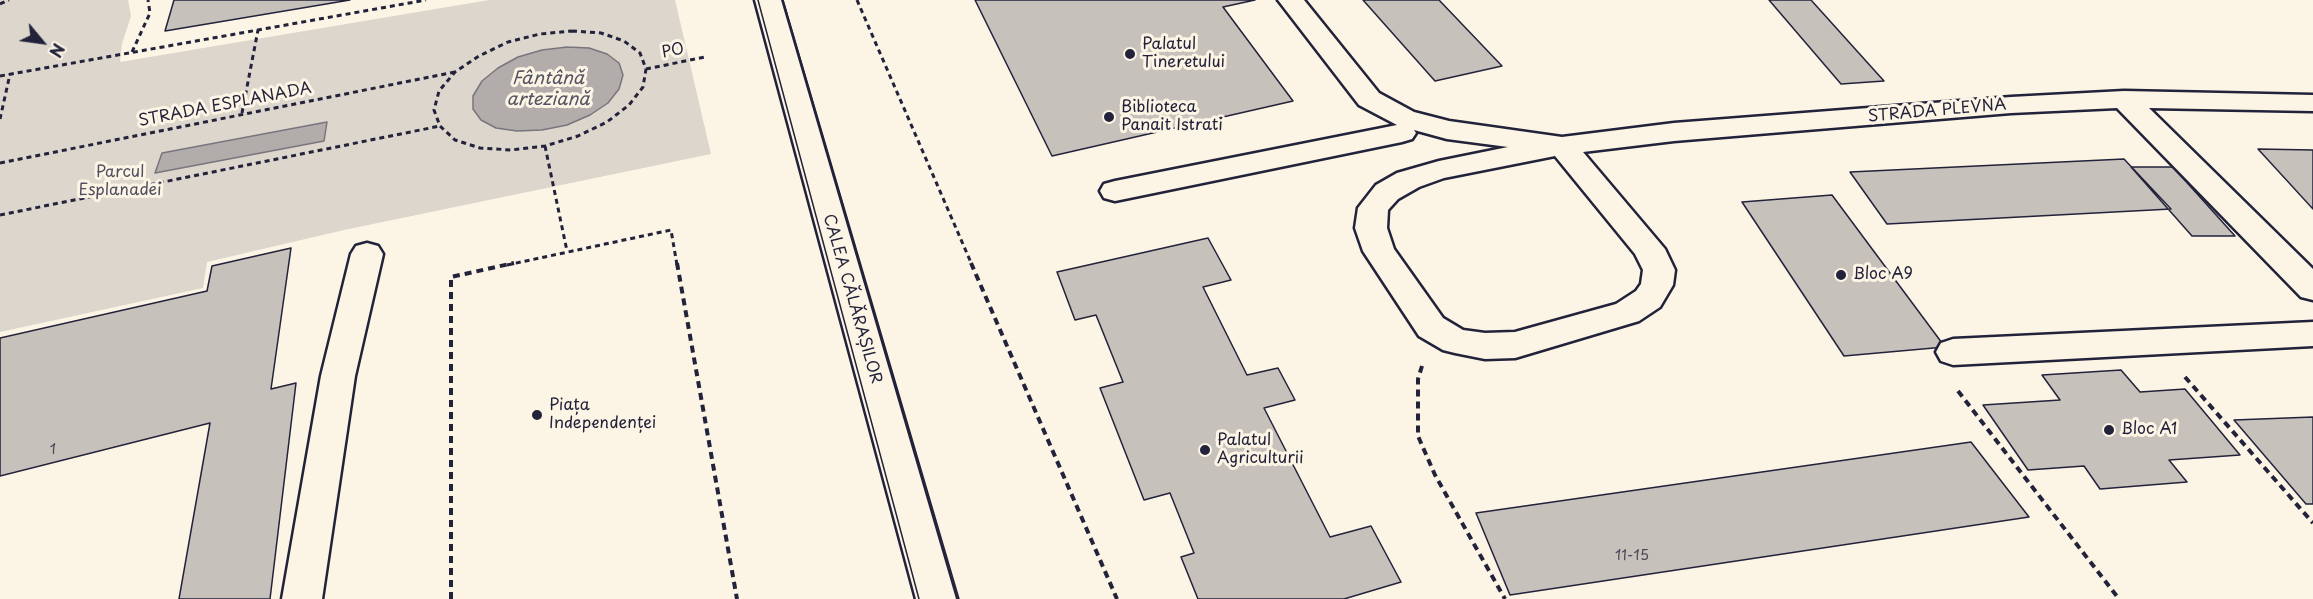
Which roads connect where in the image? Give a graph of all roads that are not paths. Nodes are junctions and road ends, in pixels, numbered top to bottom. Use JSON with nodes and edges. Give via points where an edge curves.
{"nodes":[{"id":1,"x":768,"y":0,"type":"edge"},
{"id":2,"x":1291,"y":0,"type":"edge"},
{"id":3,"x":1369,"y":99,"type":"junction"},
{"id":4,"x":2124,"y":99,"type":"junction"},
{"id":5,"x":2313,"y":103,"type":"edge"},
{"id":6,"x":1402,"y":133,"type":"junction"},
{"id":7,"x":1562,"y":146,"type":"junction"},
{"id":8,"x":1439,"y":170,"type":"junction"},
{"id":9,"x":1115,"y":191,"type":"dead end"},
{"id":10,"x":367,"y":254,"type":"dead end"},
{"id":11,"x":2313,"y":289,"type":"edge"},
{"id":12,"x":2313,"y":334,"type":"edge"},
{"id":13,"x":1953,"y":352,"type":"road end"},
{"id":14,"x":302,"y":599,"type":"edge"},
{"id":15,"x":936,"y":599,"type":"edge"}],
"edges":[{"from":1,"to":15,"type":"street","name":"CALEA CĂLĂRAȘILOR"},
{"from":2,"to":3,"type":"street"},
{"from":3,"to":6,"type":"street"},
{"from":3,"to":7,"type":"street","via":[[1404,118],[1447,130]]},
{"from":4,"to":5,"type":"street","name":"STRADA PLEVNA"},
{"from":4,"to":7,"type":"street","name":"STRADA PLEVNA","via":[[1674,132]]},
{"from":4,"to":11,"type":"street"},
{"from":6,"to":8,"type":"street"},
{"from":6,"to":9,"type":"street"},
{"from":7,"to":8,"type":"street","name":"STRADA PLEVNA"},
{"from":7,"to":8,"type":"street","name":"STRADA PLEVNA","via":[[1649,249],[1659,270],[1657,285],[1648,299],[1627,313],[1515,345],[1485,346],[1455,340],[1431,327],[1379,251],[1371,228],[1373,208],[1387,192]]},
{"from":10,"to":14,"type":"street","via":[[338,376]]},
{"from":12,"to":13,"type":"street"}]}
